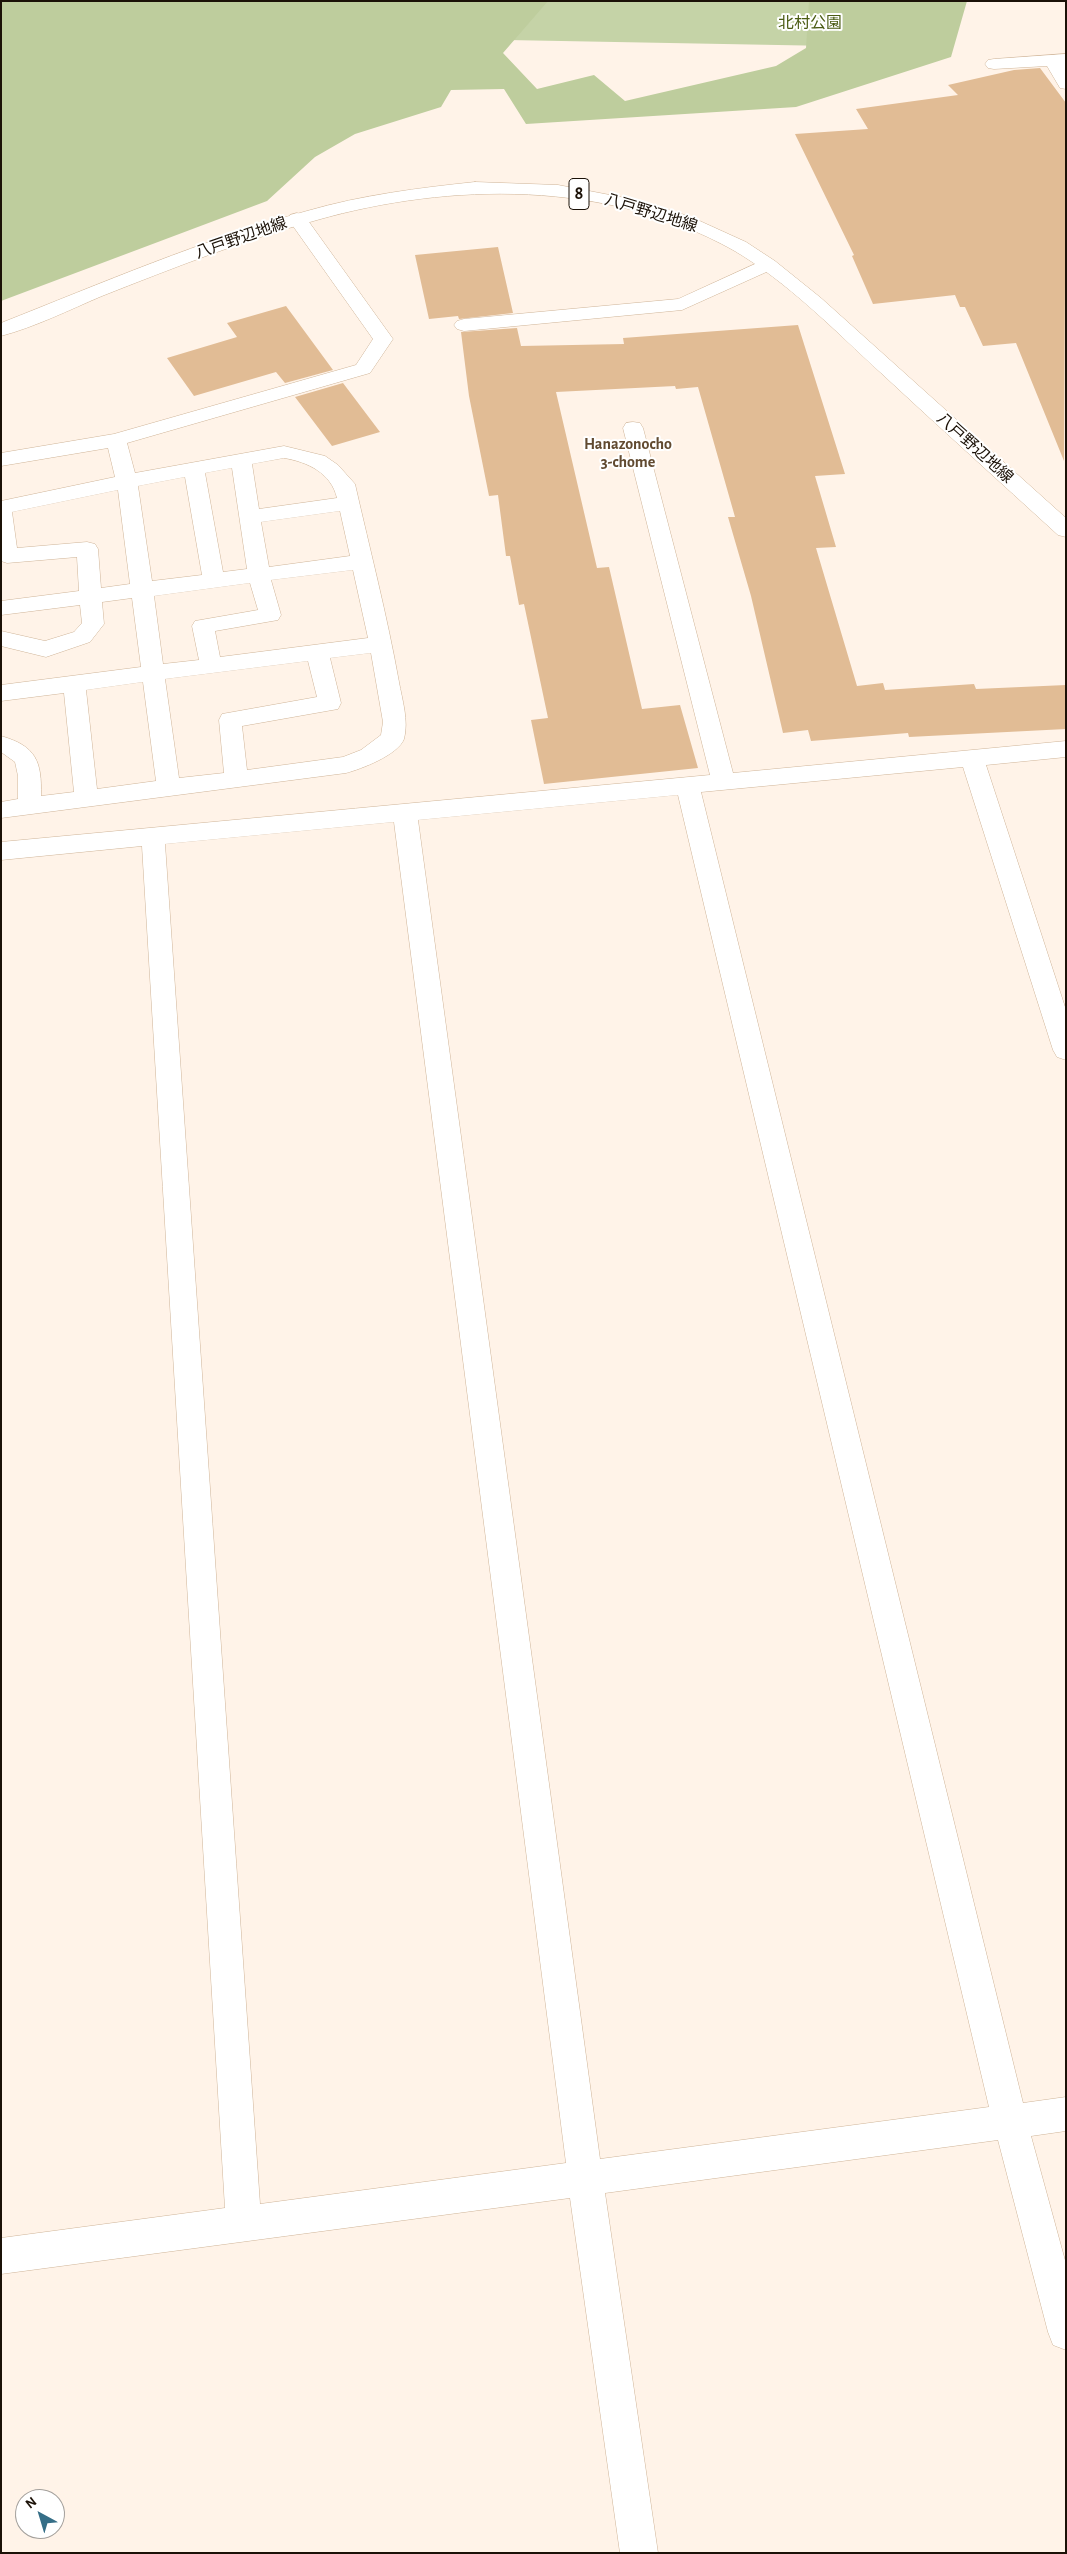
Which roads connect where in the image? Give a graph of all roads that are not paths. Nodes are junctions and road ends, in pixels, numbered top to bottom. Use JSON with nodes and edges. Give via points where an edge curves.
{"nodes":[{"id":1,"x":1060,"y":59,"type":"edge"},
{"id":2,"x":994,"y":64,"type":"dead end"},
{"id":3,"x":1066,"y":84,"type":"edge"},
{"id":4,"x":297,"y":219,"type":"junction"},
{"id":5,"x":766,"y":265,"type":"junction"},
{"id":6,"x":464,"y":325,"type":"dead end"},
{"id":7,"x":1,"y":330,"type":"edge"},
{"id":8,"x":633,"y":428,"type":"dead end"},
{"id":9,"x":116,"y":440,"type":"junction"},
{"id":10,"x":1,"y":460,"type":"edge"},
{"id":11,"x":241,"y":460,"type":"junction"},
{"id":12,"x":194,"y":469,"type":"junction"},
{"id":13,"x":127,"y":481,"type":"junction"},
{"id":14,"x":348,"y":503,"type":"junction"},
{"id":15,"x":1,"y":508,"type":"edge"},
{"id":16,"x":250,"y":517,"type":"junction"},
{"id":17,"x":1066,"y":530,"type":"edge"},
{"id":18,"x":360,"y":562,"type":"junction"},
{"id":19,"x":259,"y":575,"type":"junction"},
{"id":20,"x":214,"y":581,"type":"junction"},
{"id":21,"x":142,"y":590,"type":"junction"},
{"id":22,"x":89,"y":596,"type":"junction"},
{"id":23,"x":1,"y":608,"type":"edge"},
{"id":24,"x":1,"y":640,"type":"edge"},
{"id":25,"x":381,"y":644,"type":"junction"},
{"id":26,"x":317,"y":652,"type":"junction"},
{"id":27,"x":210,"y":666,"type":"junction"},
{"id":28,"x":153,"y":673,"type":"junction"},
{"id":29,"x":74,"y":683,"type":"junction"},
{"id":30,"x":1,"y":692,"type":"edge"},
{"id":31,"x":1,"y":744,"type":"edge"},
{"id":32,"x":1066,"y":750,"type":"edge"},
{"id":33,"x":972,"y":758,"type":"junction"},
{"id":34,"x":236,"y":780,"type":"junction"},
{"id":35,"x":724,"y":782,"type":"junction"},
{"id":36,"x":687,"y":785,"type":"junction"},
{"id":37,"x":169,"y":789,"type":"junction"},
{"id":38,"x":86,"y":799,"type":"junction"},
{"id":39,"x":29,"y":806,"type":"junction"},
{"id":40,"x":1,"y":810,"type":"edge"},
{"id":41,"x":405,"y":813,"type":"junction"},
{"id":42,"x":153,"y":837,"type":"junction"},
{"id":43,"x":1,"y":851,"type":"edge"},
{"id":44,"x":1066,"y":1050,"type":"edge"},
{"id":45,"x":1066,"y":2114,"type":"edge"},
{"id":46,"x":1010,"y":2122,"type":"junction"},
{"id":47,"x":584,"y":2179,"type":"junction"},
{"id":48,"x":244,"y":2224,"type":"junction"},
{"id":49,"x":1,"y":2256,"type":"edge"},
{"id":50,"x":1066,"y":2332,"type":"edge"},
{"id":51,"x":639,"y":2553,"type":"edge"}],
"edges":[{"from":1,"to":2,"type":"street"},
{"from":1,"to":3,"type":"street"},
{"from":4,"to":5,"type":"street","name":"八戸野辺地線","number":"8","via":[[375,198],[447,188],[557,190],[613,199],[660,213],[705,230],[753,254]]},
{"from":4,"to":7,"type":"street","name":"八戸野辺地線","number":"8","via":[[202,251]]},
{"from":4,"to":9,"type":"street","via":[[383,339],[363,369]]},
{"from":5,"to":6,"type":"street","via":[[682,304]]},
{"from":5,"to":17,"type":"street","name":"八戸野辺地線","number":"8","via":[[808,297]]},
{"from":8,"to":35,"type":"street"},
{"from":9,"to":10,"type":"street"},
{"from":9,"to":13,"type":"street"},
{"from":11,"to":12,"type":"street"},
{"from":11,"to":14,"type":"street","via":[[284,452],[305,454],[326,464],[338,477],[344,484]]},
{"from":11,"to":16,"type":"street"},
{"from":12,"to":13,"type":"street"},
{"from":12,"to":20,"type":"street"},
{"from":13,"to":15,"type":"street"},
{"from":13,"to":21,"type":"street"},
{"from":14,"to":16,"type":"street"},
{"from":14,"to":18,"type":"street"},
{"from":15,"to":22,"type":"street","via":[[7,556],[87,549]]},
{"from":16,"to":19,"type":"street"},
{"from":18,"to":19,"type":"street"},
{"from":18,"to":25,"type":"street"},
{"from":19,"to":20,"type":"street"},
{"from":19,"to":27,"type":"street","via":[[270,615],[203,626]]},
{"from":20,"to":21,"type":"street"},
{"from":21,"to":22,"type":"street"},
{"from":21,"to":28,"type":"street"},
{"from":22,"to":23,"type":"street"},
{"from":22,"to":24,"type":"street","via":[[93,624],[82,637],[46,650],[5,638]]},
{"from":25,"to":26,"type":"street"},
{"from":25,"to":34,"type":"street","via":[[394,722],[392,739],[369,756],[346,765]]},
{"from":26,"to":27,"type":"street"},
{"from":26,"to":34,"type":"street","via":[[330,703],[230,720]]},
{"from":27,"to":28,"type":"street"},
{"from":28,"to":29,"type":"street"},
{"from":28,"to":37,"type":"street"},
{"from":29,"to":30,"type":"street"},
{"from":29,"to":38,"type":"street"},
{"from":31,"to":39,"type":"street","via":[[12,746],[24,755],[30,775]]},
{"from":32,"to":33,"type":"street"},
{"from":33,"to":35,"type":"street"},
{"from":33,"to":44,"type":"street"},
{"from":34,"to":37,"type":"street"},
{"from":35,"to":36,"type":"street"},
{"from":36,"to":41,"type":"street"},
{"from":36,"to":46,"type":"street"},
{"from":37,"to":38,"type":"street"},
{"from":38,"to":39,"type":"street"},
{"from":39,"to":40,"type":"street"},
{"from":41,"to":42,"type":"street"},
{"from":41,"to":47,"type":"street"},
{"from":42,"to":43,"type":"street"},
{"from":42,"to":48,"type":"street"},
{"from":45,"to":46,"type":"street"},
{"from":46,"to":47,"type":"street"},
{"from":46,"to":50,"type":"street"},
{"from":47,"to":48,"type":"street"},
{"from":47,"to":51,"type":"street"},
{"from":48,"to":49,"type":"street"}]}
